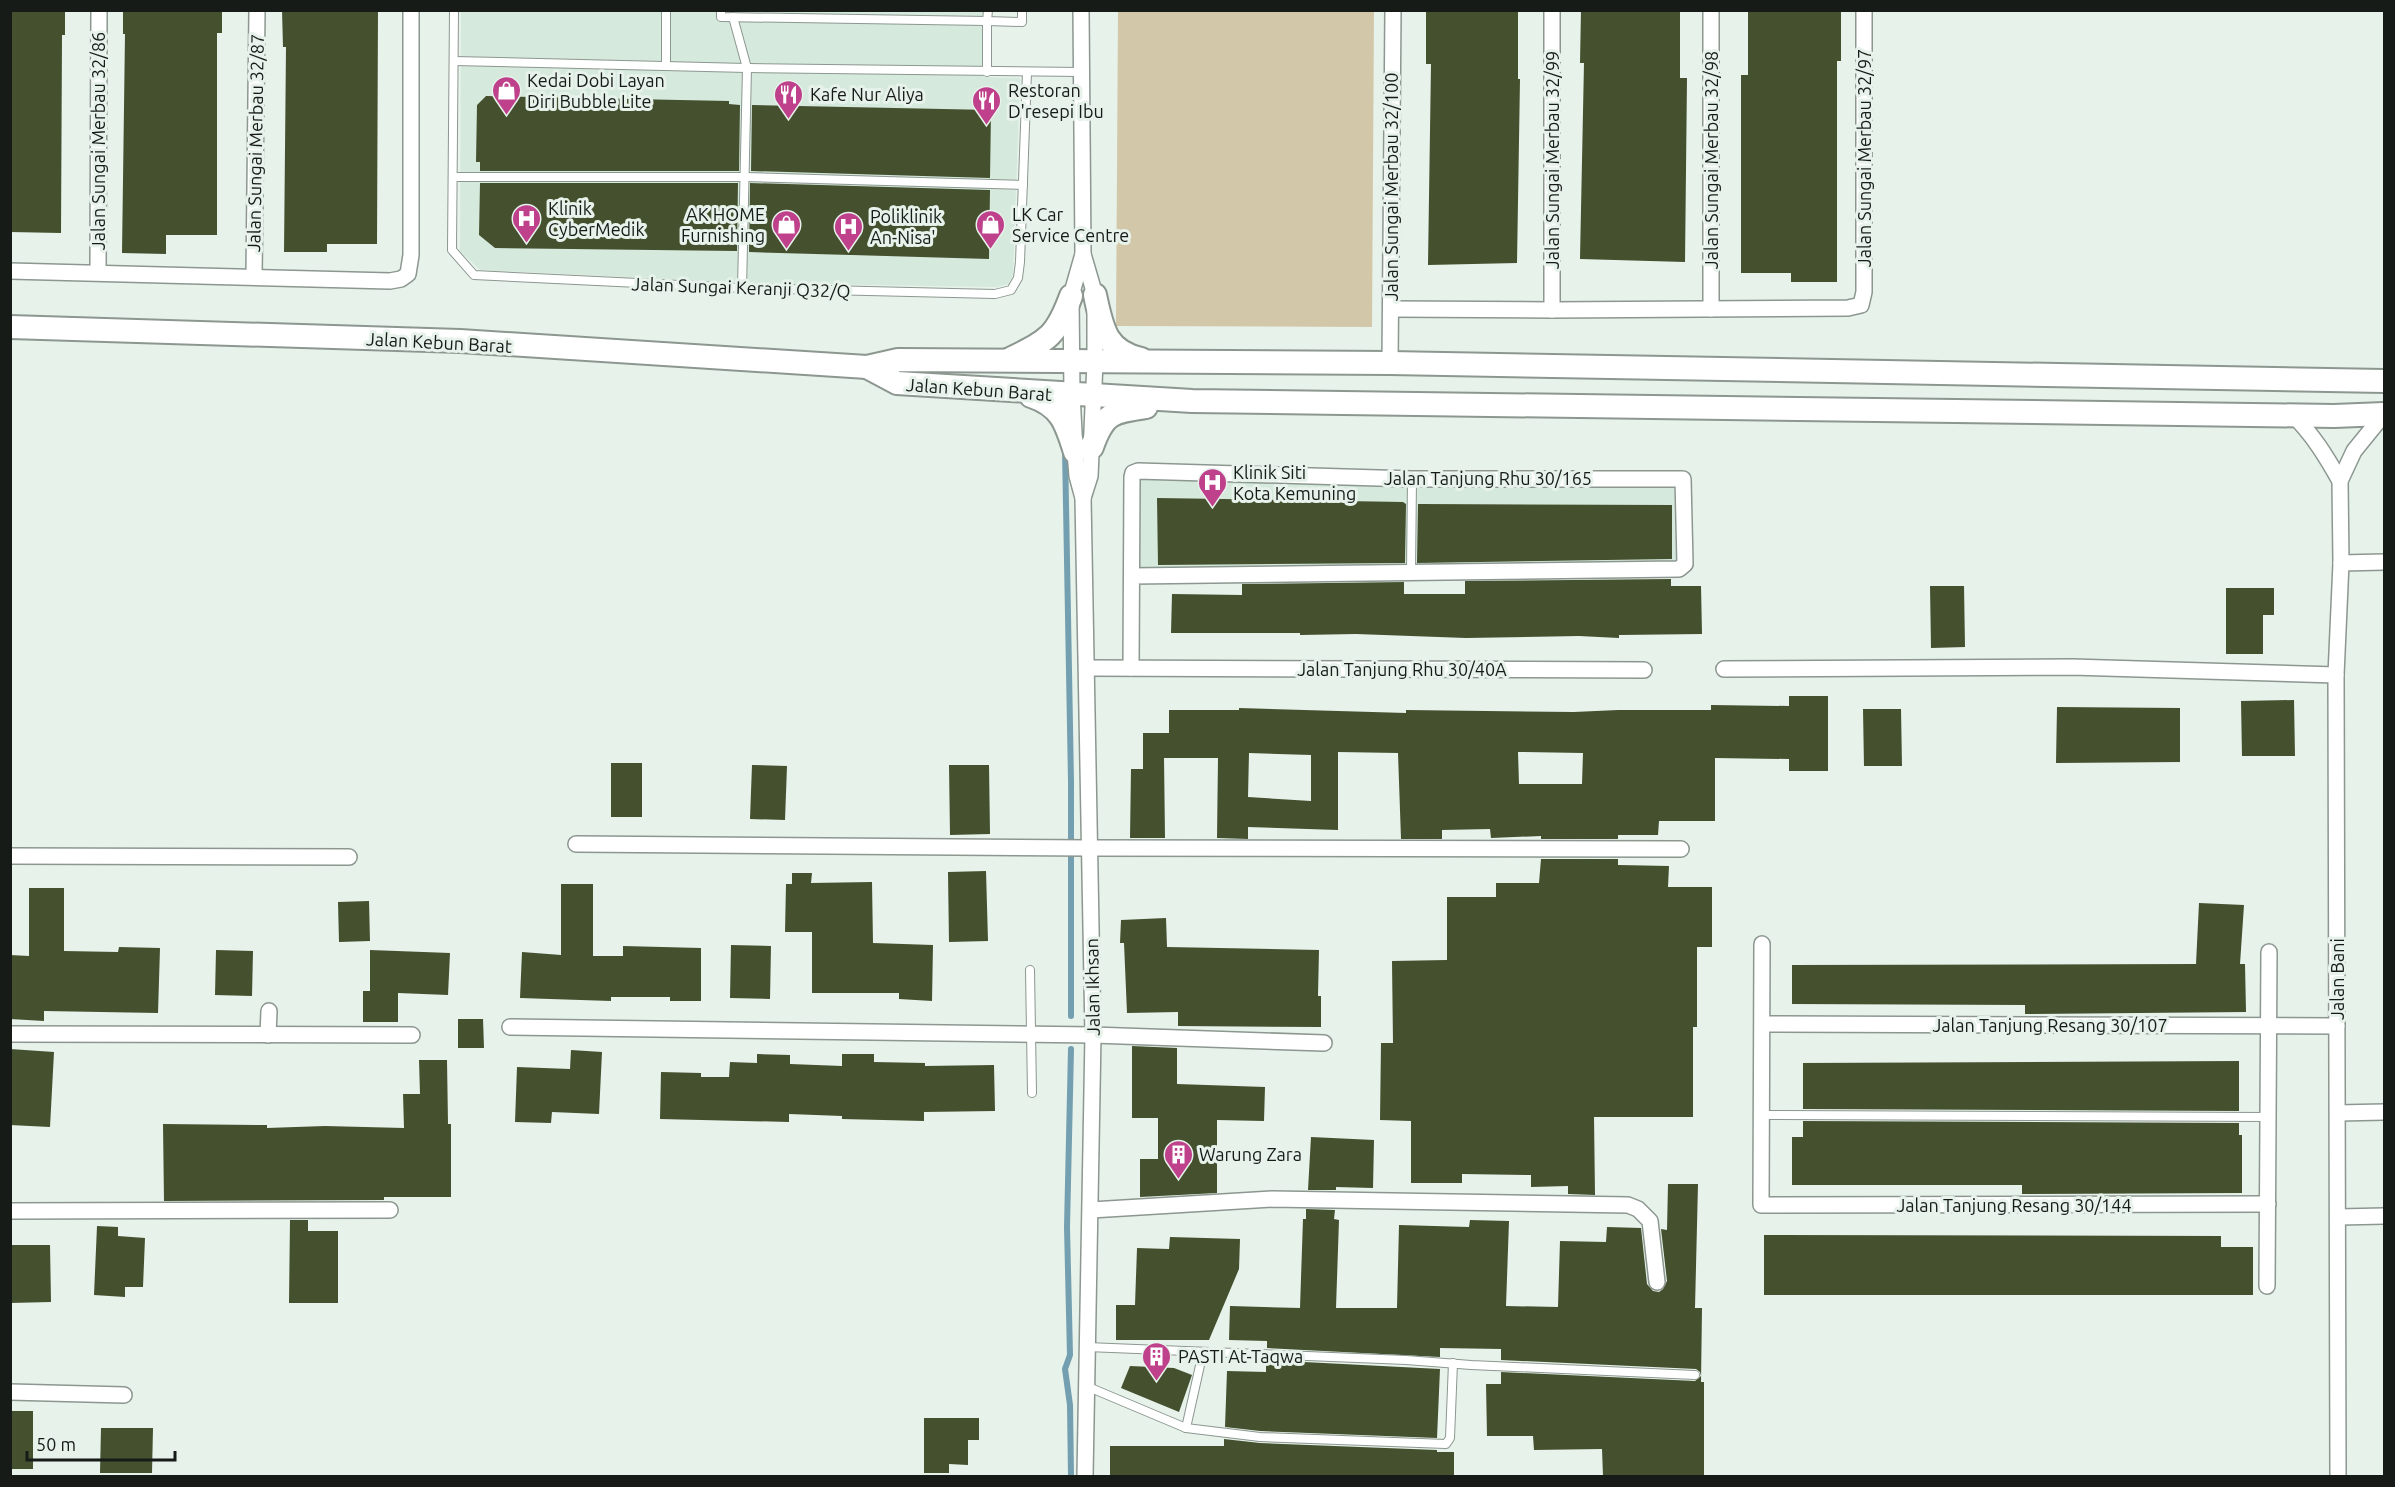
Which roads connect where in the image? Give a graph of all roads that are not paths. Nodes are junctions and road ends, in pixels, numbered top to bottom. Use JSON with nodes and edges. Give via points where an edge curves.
{"nodes":[{"id":1,"x":99,"y":10,"type":"edge"},
{"id":2,"x":257,"y":10,"type":"edge"},
{"id":3,"x":411,"y":10,"type":"edge"},
{"id":4,"x":454,"y":10,"type":"edge"},
{"id":5,"x":666,"y":10,"type":"edge"},
{"id":6,"x":722,"y":10,"type":"edge"},
{"id":7,"x":987,"y":10,"type":"edge"},
{"id":8,"x":1022,"y":10,"type":"edge"},
{"id":9,"x":1081,"y":10,"type":"edge"},
{"id":10,"x":1393,"y":10,"type":"edge"},
{"id":11,"x":1552,"y":10,"type":"edge"},
{"id":12,"x":1710,"y":10,"type":"edge"},
{"id":13,"x":1864,"y":10,"type":"edge"},
{"id":14,"x":733,"y":17,"type":"junction"},
{"id":15,"x":987,"y":21,"type":"junction"},
{"id":16,"x":454,"y":61,"type":"junction"},
{"id":17,"x":666,"y":65,"type":"junction"},
{"id":18,"x":747,"y":68,"type":"junction"},
{"id":19,"x":987,"y":72,"type":"junction"},
{"id":20,"x":1028,"y":72,"type":"junction"},
{"id":21,"x":1081,"y":72,"type":"junction"},
{"id":22,"x":453,"y":177,"type":"junction"},
{"id":23,"x":745,"y":177,"type":"junction"},
{"id":24,"x":1023,"y":184,"type":"junction"},
{"id":25,"x":1083,"y":254,"type":"junction"},
{"id":26,"x":10,"y":271,"type":"edge"},
{"id":27,"x":98,"y":272,"type":"junction"},
{"id":28,"x":254,"y":276,"type":"junction"},
{"id":29,"x":742,"y":288,"type":"junction"},
{"id":30,"x":1095,"y":295,"type":"junction"},
{"id":31,"x":1071,"y":296,"type":"junction"},
{"id":32,"x":1391,"y":309,"type":"junction"},
{"id":33,"x":1711,"y":309,"type":"junction"},
{"id":34,"x":1552,"y":310,"type":"junction"},
{"id":35,"x":10,"y":327,"type":"edge"},
{"id":36,"x":1006,"y":361,"type":"junction"},
{"id":37,"x":1071,"y":361,"type":"junction"},
{"id":38,"x":1095,"y":362,"type":"junction"},
{"id":39,"x":1157,"y":362,"type":"junction"},
{"id":40,"x":1390,"y":363,"type":"junction"},
{"id":41,"x":867,"y":367,"type":"junction"},
{"id":42,"x":2385,"y":381,"type":"edge"},
{"id":43,"x":991,"y":390,"type":"junction"},
{"id":44,"x":1072,"y":394,"type":"junction"},
{"id":45,"x":1095,"y":396,"type":"junction"},
{"id":46,"x":1192,"y":401,"type":"junction"},
{"id":47,"x":2384,"y":414,"type":"edge"},
{"id":48,"x":2293,"y":415,"type":"junction"},
{"id":49,"x":1083,"y":450,"type":"junction"},
{"id":50,"x":1412,"y":479,"type":"junction"},
{"id":51,"x":2340,"y":481,"type":"junction"},
{"id":52,"x":2341,"y":562,"type":"junction"},
{"id":53,"x":2385,"y":562,"type":"edge"},
{"id":54,"x":1411,"y":572,"type":"junction"},
{"id":55,"x":1132,"y":576,"type":"junction"},
{"id":56,"x":1087,"y":668,"type":"junction"},
{"id":57,"x":1131,"y":668,"type":"junction"},
{"id":58,"x":1724,"y":669,"type":"dead end"},
{"id":59,"x":1644,"y":670,"type":"dead end"},
{"id":60,"x":2336,"y":675,"type":"junction"},
{"id":61,"x":576,"y":844,"type":"dead end"},
{"id":62,"x":1083,"y":848,"type":"junction"},
{"id":63,"x":1681,"y":849,"type":"dead end"},
{"id":64,"x":10,"y":856,"type":"edge"},
{"id":65,"x":349,"y":857,"type":"dead end"},
{"id":66,"x":1762,"y":944,"type":"dead end"},
{"id":67,"x":2269,"y":952,"type":"dead end"},
{"id":68,"x":1030,"y":970,"type":"dead end"},
{"id":69,"x":269,"y":1011,"type":"dead end"},
{"id":70,"x":1763,"y":1024,"type":"junction"},
{"id":71,"x":2269,"y":1026,"type":"junction"},
{"id":72,"x":2337,"y":1026,"type":"junction"},
{"id":73,"x":510,"y":1027,"type":"dead end"},
{"id":74,"x":10,"y":1034,"type":"edge"},
{"id":75,"x":268,"y":1035,"type":"junction"},
{"id":76,"x":412,"y":1035,"type":"dead end"},
{"id":77,"x":1031,"y":1035,"type":"junction"},
{"id":78,"x":1093,"y":1035,"type":"junction"},
{"id":79,"x":1324,"y":1043,"type":"dead end"},
{"id":80,"x":1032,"y":1093,"type":"dead end"},
{"id":81,"x":2385,"y":1112,"type":"edge"},
{"id":82,"x":2338,"y":1113,"type":"junction"},
{"id":83,"x":1760,"y":1115,"type":"junction"},
{"id":84,"x":2268,"y":1117,"type":"junction"},
{"id":85,"x":2268,"y":1204,"type":"junction"},
{"id":86,"x":390,"y":1210,"type":"dead end"},
{"id":87,"x":1091,"y":1210,"type":"junction"},
{"id":88,"x":10,"y":1211,"type":"edge"},
{"id":89,"x":2385,"y":1216,"type":"edge"},
{"id":90,"x":2339,"y":1217,"type":"junction"},
{"id":91,"x":1657,"y":1282,"type":"dead end"},
{"id":92,"x":2267,"y":1286,"type":"dead end"},
{"id":93,"x":1087,"y":1347,"type":"junction"},
{"id":94,"x":1203,"y":1352,"type":"junction"},
{"id":95,"x":1453,"y":1363,"type":"junction"},
{"id":96,"x":1695,"y":1375,"type":"dead end"},
{"id":97,"x":1086,"y":1386,"type":"junction"},
{"id":98,"x":10,"y":1392,"type":"edge"},
{"id":99,"x":124,"y":1395,"type":"dead end"},
{"id":100,"x":1186,"y":1428,"type":"junction"},
{"id":101,"x":1085,"y":1476,"type":"edge"},
{"id":102,"x":2338,"y":1476,"type":"edge"}],
"edges":[{"from":1,"to":27,"type":"street","name":"Jalan Sungai Merbau 32/86"},
{"from":2,"to":28,"type":"street","name":"Jalan Sungai Merbau 32/87"},
{"from":3,"to":28,"type":"street","via":[[408,274],[390,280]]},
{"from":4,"to":16,"type":"lane","name":"Jalan Sungai Keranji Q32/Q"},
{"from":5,"to":17,"type":"lane"},
{"from":6,"to":14,"type":"lane","via":[[722,17]]},
{"from":7,"to":15,"type":"lane"},
{"from":8,"to":15,"type":"lane","via":[[1022,22]]},
{"from":9,"to":21,"type":"street"},
{"from":10,"to":32,"type":"street","name":"Jalan Sungai Merbau 32/100"},
{"from":11,"to":34,"type":"street","name":"Jalan Sungai Merbau 32/99"},
{"from":12,"to":33,"type":"street","name":"Jalan Sungai Merbau 32/98"},
{"from":13,"to":33,"type":"street","name":"Jalan Sungai Merbau 32/97","via":[[1861,305]]},
{"from":14,"to":15,"type":"lane"},
{"from":14,"to":18,"type":"lane"},
{"from":15,"to":19,"type":"lane"},
{"from":16,"to":17,"type":"lane"},
{"from":16,"to":22,"type":"lane","name":"Jalan Sungai Keranji Q32/Q"},
{"from":17,"to":18,"type":"lane"},
{"from":18,"to":19,"type":"lane"},
{"from":18,"to":23,"type":"lane"},
{"from":19,"to":20,"type":"lane"},
{"from":20,"to":21,"type":"lane"},
{"from":20,"to":24,"type":"lane","name":"Jalan Sungai Keranji Q32/Q"},
{"from":21,"to":25,"type":"street"},
{"from":22,"to":23,"type":"lane"},
{"from":22,"to":29,"type":"lane","name":"Jalan Sungai Keranji Q32/Q","via":[[452,250],[474,275]]},
{"from":23,"to":24,"type":"lane"},
{"from":23,"to":29,"type":"lane"},
{"from":24,"to":29,"type":"lane","name":"Jalan Sungai Keranji Q32/Q","via":[[1020,262],[1011,290],[995,294]]},
{"from":25,"to":30,"type":"street","name":"Jalan Ikhsan"},
{"from":25,"to":31,"type":"street","name":"Jalan Ikhsan"},
{"from":26,"to":27,"type":"street"},
{"from":27,"to":28,"type":"street"},
{"from":30,"to":38,"type":"street","name":"Jalan Ikhsan"},
{"from":30,"to":39,"type":"main road","via":[[1113,346],[1127,356]]},
{"from":31,"to":36,"type":"main road","via":[[1062,320],[1047,339]]},
{"from":31,"to":37,"type":"street","name":"Jalan Ikhsan"},
{"from":32,"to":34,"type":"street"},
{"from":32,"to":40,"type":"street","name":"Jalan Sungai Merbau 32/100"},
{"from":33,"to":34,"type":"street"},
{"from":35,"to":41,"type":"main road","name":"Jalan Kebun Barat","via":[[460,341]]},
{"from":36,"to":37,"type":"main road","name":"Jalan Kebun Barat"},
{"from":36,"to":41,"type":"main road","name":"Jalan Kebun Barat","via":[[898,360]]},
{"from":37,"to":38,"type":"main road","name":"Jalan Kebun Barat"},
{"from":37,"to":44,"type":"street","name":"Jalan Ikhsan"},
{"from":38,"to":39,"type":"main road","name":"Jalan Kebun Barat"},
{"from":38,"to":45,"type":"street","name":"Jalan Ikhsan"},
{"from":39,"to":40,"type":"main road"},
{"from":40,"to":42,"type":"main road"},
{"from":41,"to":43,"type":"main road","name":"Jalan Kebun Barat","via":[[897,383]]},
{"from":43,"to":44,"type":"main road","name":"Jalan Kebun Barat"},
{"from":43,"to":49,"type":"main road","via":[[1032,396],[1048,403],[1058,411]]},
{"from":44,"to":45,"type":"main road","name":"Jalan Kebun Barat"},
{"from":44,"to":49,"type":"street","name":"Jalan Ikhsan"},
{"from":45,"to":46,"type":"main road","name":"Jalan Kebun Barat"},
{"from":45,"to":49,"type":"street","name":"Jalan Ikhsan"},
{"from":46,"to":48,"type":"main road"},
{"from":46,"to":49,"type":"main road","via":[[1114,413],[1102,422]]},
{"from":47,"to":48,"type":"main road"},
{"from":47,"to":51,"type":"street","via":[[2354,451]]},
{"from":48,"to":51,"type":"street","via":[[2312,434]]},
{"from":49,"to":56,"type":"street","name":"Jalan Ikhsan","via":[[1090,476],[1083,498]]},
{"from":50,"to":54,"type":"lane"},
{"from":50,"to":54,"type":"street","name":"Jalan Tanjung Rhu 30/165","via":[[1683,479],[1685,564],[1679,569]]},
{"from":50,"to":55,"type":"street","name":"Jalan Tanjung Rhu 30/165","via":[[1133,472]]},
{"from":51,"to":52,"type":"street","name":"Jalan Bani"},
{"from":52,"to":53,"type":"street"},
{"from":52,"to":60,"type":"street","name":"Jalan Bani"},
{"from":54,"to":55,"type":"street"},
{"from":55,"to":57,"type":"street"},
{"from":56,"to":57,"type":"street","name":"Jalan Tanjung Rhu 30/40A"},
{"from":56,"to":62,"type":"street","name":"Jalan Ikhsan"},
{"from":57,"to":59,"type":"street","name":"Jalan Tanjung Rhu 30/40A"},
{"from":58,"to":60,"type":"street","via":[[2072,667]]},
{"from":60,"to":72,"type":"street","name":"Jalan Bani"},
{"from":61,"to":62,"type":"street"},
{"from":62,"to":63,"type":"street"},
{"from":62,"to":78,"type":"street","name":"Jalan Ikhsan"},
{"from":64,"to":65,"type":"street"},
{"from":66,"to":70,"type":"street"},
{"from":67,"to":71,"type":"street"},
{"from":68,"to":77,"type":"lane"},
{"from":69,"to":75,"type":"street"},
{"from":70,"to":71,"type":"street","name":"Jalan Tanjung Resang 30/107"},
{"from":70,"to":83,"type":"street"},
{"from":71,"to":72,"type":"street","name":"Jalan Tanjung Resang 30/107"},
{"from":71,"to":84,"type":"street"},
{"from":72,"to":82,"type":"street","name":"Jalan Bani"},
{"from":73,"to":77,"type":"street"},
{"from":74,"to":75,"type":"street"},
{"from":75,"to":76,"type":"street"},
{"from":77,"to":78,"type":"street"},
{"from":77,"to":80,"type":"lane"},
{"from":78,"to":79,"type":"street"},
{"from":78,"to":87,"type":"street","name":"Jalan Ikhsan"},
{"from":81,"to":82,"type":"street"},
{"from":82,"to":90,"type":"street","name":"Jalan Bani"},
{"from":83,"to":84,"type":"lane"},
{"from":83,"to":85,"type":"street","name":"Jalan Tanjung Resang 30/144","via":[[1761,1205]]},
{"from":84,"to":85,"type":"street"},
{"from":85,"to":92,"type":"street"},
{"from":86,"to":88,"type":"street"},
{"from":87,"to":91,"type":"street","via":[[1272,1199],[1628,1205],[1650,1221]]},
{"from":87,"to":93,"type":"street","name":"Jalan Ikhsan"},
{"from":89,"to":90,"type":"street"},
{"from":90,"to":102,"type":"street","name":"Jalan Bani"},
{"from":93,"to":94,"type":"lane"},
{"from":93,"to":97,"type":"street","name":"Jalan Ikhsan"},
{"from":94,"to":95,"type":"lane"},
{"from":94,"to":100,"type":"lane"},
{"from":95,"to":96,"type":"lane"},
{"from":95,"to":100,"type":"lane","via":[[1450,1438],[1446,1444],[1260,1437]]},
{"from":97,"to":100,"type":"lane"},
{"from":97,"to":101,"type":"street","name":"Jalan Ikhsan"},
{"from":98,"to":99,"type":"street"}]}
